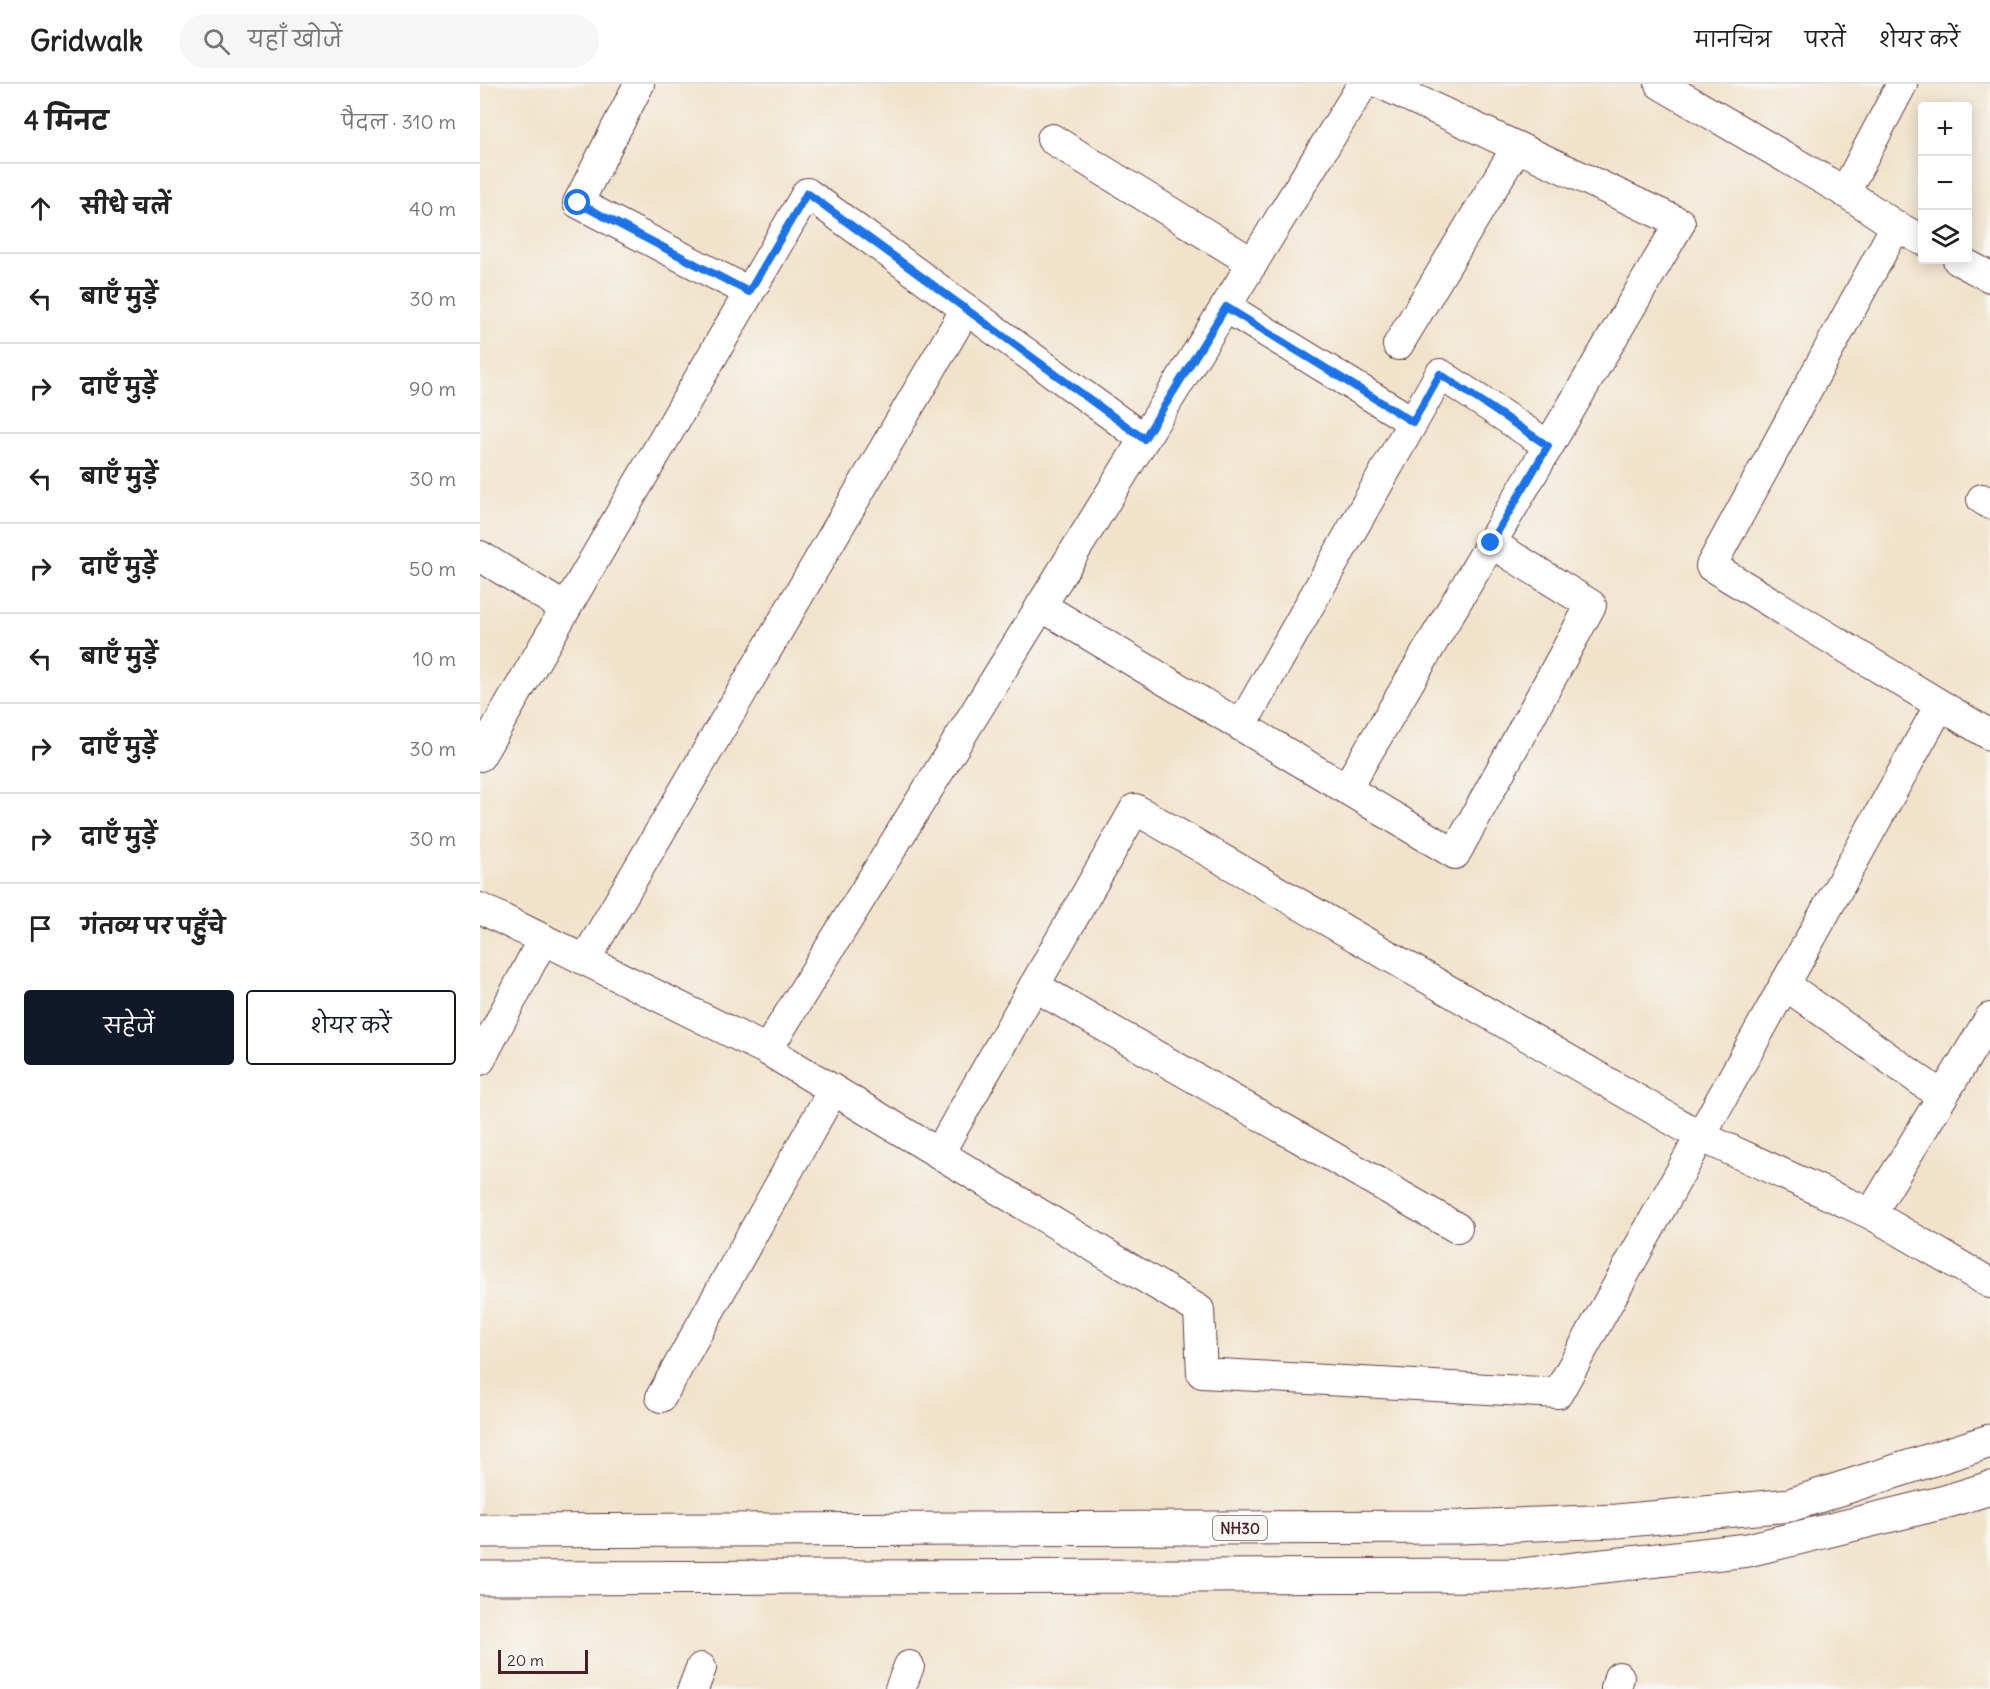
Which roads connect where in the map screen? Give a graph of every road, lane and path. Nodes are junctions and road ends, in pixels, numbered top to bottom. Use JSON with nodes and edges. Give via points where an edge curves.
{"nodes":[{"id":1,"x":639,"y":84,"type":"edge"},
{"id":2,"x":1363,"y":84,"type":"edge"},
{"id":3,"x":1382,"y":84,"type":"edge"},
{"id":4,"x":1660,"y":84,"type":"edge"},
{"id":5,"x":1902,"y":84,"type":"edge"},
{"id":6,"x":1052,"y":139,"type":"dead end"},
{"id":7,"x":1517,"y":147,"type":"junction"},
{"id":8,"x":1845,"y":192,"type":"junction"},
{"id":9,"x":1896,"y":226,"type":"junction"},
{"id":10,"x":1918,"y":237,"type":"edge"},
{"id":11,"x":1253,"y":263,"type":"junction"},
{"id":12,"x":1966,"y":264,"type":"edge"},
{"id":13,"x":1990,"y":277,"type":"edge"},
{"id":14,"x":749,"y":292,"type":"junction"},
{"id":15,"x":1226,"y":307,"type":"junction"},
{"id":16,"x":966,"y":309,"type":"junction"},
{"id":17,"x":1398,"y":345,"type":"dead end"},
{"id":18,"x":1413,"y":422,"type":"junction"},
{"id":19,"x":1144,"y":439,"type":"junction"},
{"id":20,"x":1548,"y":446,"type":"junction"},
{"id":21,"x":1491,"y":543,"type":"junction"},
{"id":22,"x":480,"y":555,"type":"edge"},
{"id":23,"x":1041,"y":606,"type":"junction"},
{"id":24,"x":565,"y":608,"type":"junction"},
{"id":25,"x":1940,"y":705,"type":"junction"},
{"id":26,"x":1241,"y":726,"type":"junction"},
{"id":27,"x":1990,"y":735,"type":"edge"},
{"id":28,"x":480,"y":756,"type":"edge"},
{"id":29,"x":1346,"y":789,"type":"junction"},
{"id":30,"x":480,"y":908,"type":"edge"},
{"id":31,"x":543,"y":939,"type":"junction"},
{"id":32,"x":585,"y":960,"type":"junction"},
{"id":33,"x":1784,"y":984,"type":"junction"},
{"id":34,"x":1034,"y":986,"type":"junction"},
{"id":35,"x":1990,"y":1018,"type":"edge"},
{"id":36,"x":767,"y":1050,"type":"junction"},
{"id":37,"x":480,"y":1060,"type":"edge"},
{"id":38,"x":833,"y":1090,"type":"junction"},
{"id":39,"x":1942,"y":1096,"type":"junction"},
{"id":40,"x":1700,"y":1136,"type":"junction"},
{"id":41,"x":939,"y":1154,"type":"junction"},
{"id":42,"x":1871,"y":1214,"type":"junction"},
{"id":43,"x":1458,"y":1228,"type":"dead end"},
{"id":44,"x":1990,"y":1283,"type":"edge"},
{"id":45,"x":661,"y":1397,"type":"dead end"},
{"id":46,"x":1990,"y":1441,"type":"edge"},
{"id":47,"x":1990,"y":1488,"type":"edge"},
{"id":48,"x":480,"y":1531,"type":"edge"},
{"id":49,"x":480,"y":1578,"type":"edge"}],
"edges":[{"from":1,"to":14,"type":"street","via":[[578,203]]},
{"from":2,"to":11,"type":"street"},
{"from":3,"to":7,"type":"street"},
{"from":4,"to":8,"type":"street"},
{"from":5,"to":8,"type":"street"},
{"from":6,"to":11,"type":"street"},
{"from":7,"to":17,"type":"street"},
{"from":7,"to":20,"type":"street","via":[[1680,223]]},
{"from":8,"to":9,"type":"street"},
{"from":9,"to":10,"type":"street"},
{"from":9,"to":25,"type":"street","via":[[1711,566]]},
{"from":11,"to":15,"type":"street"},
{"from":12,"to":13,"type":"street"},
{"from":14,"to":16,"type":"street","via":[[807,193]]},
{"from":14,"to":24,"type":"street"},
{"from":15,"to":18,"type":"street"},
{"from":15,"to":19,"type":"street"},
{"from":16,"to":19,"type":"street"},
{"from":16,"to":32,"type":"street"},
{"from":18,"to":20,"type":"street","via":[[1440,374]]},
{"from":18,"to":26,"type":"street"},
{"from":19,"to":23,"type":"street"},
{"from":20,"to":21,"type":"street"},
{"from":21,"to":29,"type":"street"},
{"from":21,"to":29,"type":"street","via":[[1591,605],[1455,854]]},
{"from":22,"to":24,"type":"street"},
{"from":23,"to":26,"type":"street"},
{"from":23,"to":36,"type":"street"},
{"from":24,"to":28,"type":"street"},
{"from":25,"to":27,"type":"street"},
{"from":25,"to":33,"type":"street"},
{"from":26,"to":29,"type":"street"},
{"from":30,"to":31,"type":"street"},
{"from":31,"to":32,"type":"street"},
{"from":31,"to":37,"type":"street"},
{"from":32,"to":36,"type":"street"},
{"from":33,"to":39,"type":"street"},
{"from":33,"to":40,"type":"street"},
{"from":34,"to":40,"type":"street","via":[[1135,809]]},
{"from":34,"to":41,"type":"street"},
{"from":34,"to":43,"type":"street"},
{"from":35,"to":39,"type":"street"},
{"from":36,"to":38,"type":"street"},
{"from":38,"to":41,"type":"street"},
{"from":38,"to":45,"type":"street"},
{"from":39,"to":42,"type":"street"},
{"from":40,"to":41,"type":"street","via":[[1558,1393],[1202,1372],[1199,1310]]},
{"from":40,"to":42,"type":"street"},
{"from":42,"to":44,"type":"street"},
{"from":46,"to":48,"type":"highway","number":"NH30","via":[[1790,1505],[1617,1521],[1461,1527]]},
{"from":47,"to":49,"type":"highway","via":[[1748,1550],[1522,1575]]}]}
